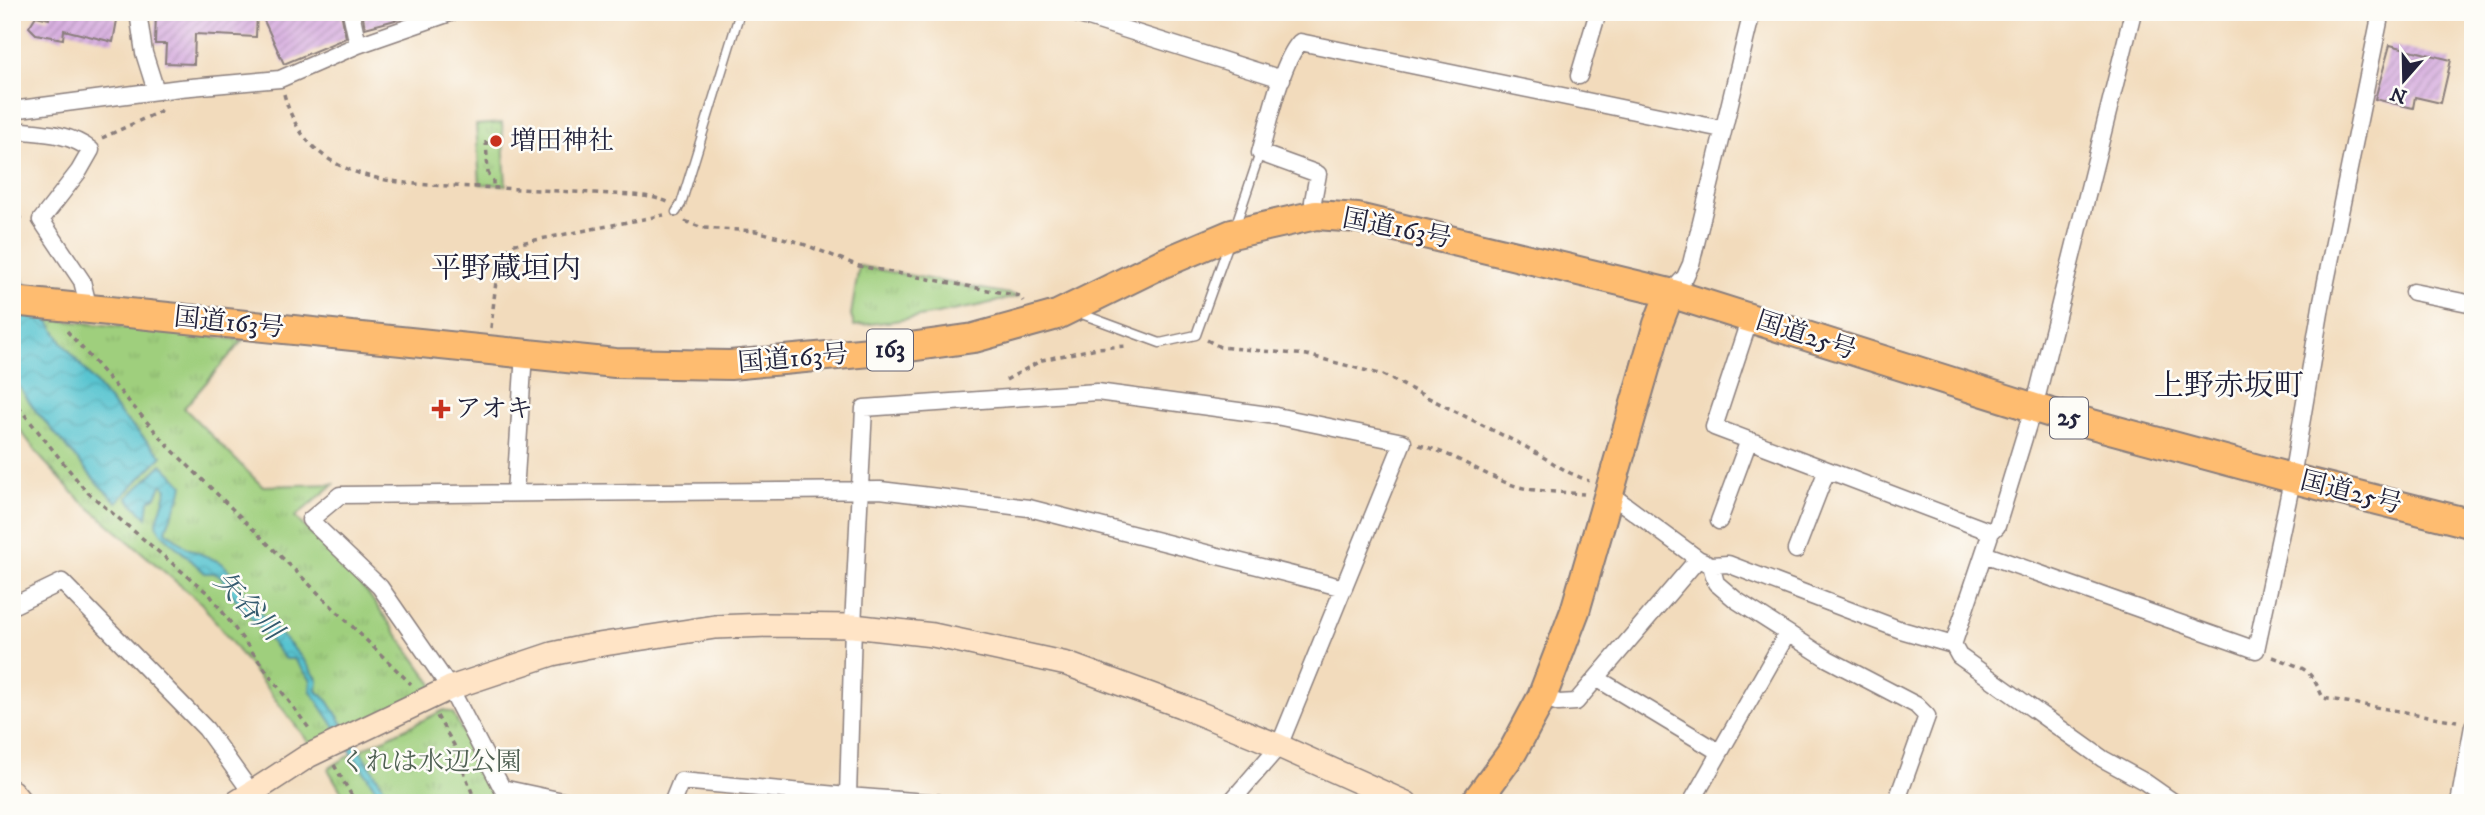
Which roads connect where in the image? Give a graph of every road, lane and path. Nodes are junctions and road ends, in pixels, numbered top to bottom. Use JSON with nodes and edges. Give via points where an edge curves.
{"nodes":[{"id":1,"x":138,"y":12,"type":"edge"},
{"id":2,"x":351,"y":12,"type":"edge"},
{"id":3,"x":453,"y":12,"type":"edge"},
{"id":4,"x":740,"y":12,"type":"edge"},
{"id":5,"x":1070,"y":12,"type":"edge"},
{"id":6,"x":1598,"y":12,"type":"edge"},
{"id":7,"x":1752,"y":12,"type":"edge"},
{"id":8,"x":2133,"y":12,"type":"edge"},
{"id":9,"x":2381,"y":12,"type":"edge"},
{"id":10,"x":358,"y":45,"type":"junction"},
{"id":11,"x":1579,"y":76,"type":"dead end"},
{"id":12,"x":280,"y":79,"type":"junction"},
{"id":13,"x":1282,"y":79,"type":"junction"},
{"id":14,"x":180,"y":88,"type":"junction"},
{"id":15,"x":156,"y":91,"type":"junction"},
{"id":16,"x":12,"y":110,"type":"edge"},
{"id":17,"x":1722,"y":129,"type":"junction"},
{"id":18,"x":12,"y":130,"type":"edge"},
{"id":19,"x":486,"y":141,"type":"dead end"},
{"id":20,"x":91,"y":150,"type":"junction"},
{"id":21,"x":1260,"y":153,"type":"junction"},
{"id":22,"x":493,"y":188,"type":"junction"},
{"id":23,"x":677,"y":212,"type":"junction"},
{"id":24,"x":1316,"y":215,"type":"junction"},
{"id":25,"x":1232,"y":233,"type":"junction"},
{"id":26,"x":2413,"y":292,"type":"dead end"},
{"id":27,"x":1670,"y":293,"type":"junction"},
{"id":28,"x":12,"y":301,"type":"edge"},
{"id":29,"x":1023,"y":301,"type":"dead end"},
{"id":30,"x":2473,"y":304,"type":"edge"},
{"id":31,"x":76,"y":307,"type":"junction"},
{"id":32,"x":1069,"y":310,"type":"junction"},
{"id":33,"x":1750,"y":318,"type":"junction"},
{"id":34,"x":491,"y":328,"type":"dead end"},
{"id":35,"x":1196,"y":335,"type":"junction"},
{"id":36,"x":1160,"y":343,"type":"junction"},
{"id":37,"x":524,"y":353,"type":"junction"},
{"id":38,"x":12,"y":399,"type":"edge"},
{"id":39,"x":993,"y":399,"type":"junction"},
{"id":40,"x":2034,"y":408,"type":"junction"},
{"id":41,"x":1749,"y":440,"type":"junction"},
{"id":42,"x":1403,"y":442,"type":"junction"},
{"id":43,"x":1827,"y":470,"type":"junction"},
{"id":44,"x":2291,"y":478,"type":"junction"},
{"id":45,"x":859,"y":491,"type":"junction"},
{"id":46,"x":1598,"y":491,"type":"junction"},
{"id":47,"x":515,"y":493,"type":"junction"},
{"id":48,"x":1719,"y":521,"type":"dead end"},
{"id":49,"x":2473,"y":524,"type":"edge"},
{"id":50,"x":1991,"y":532,"type":"junction"},
{"id":51,"x":1796,"y":550,"type":"dead end"},
{"id":52,"x":1984,"y":554,"type":"junction"},
{"id":53,"x":1704,"y":562,"type":"junction"},
{"id":54,"x":1344,"y":588,"type":"junction"},
{"id":55,"x":12,"y":606,"type":"edge"},
{"id":56,"x":853,"y":626,"type":"junction"},
{"id":57,"x":1787,"y":634,"type":"junction"},
{"id":58,"x":1953,"y":645,"type":"junction"},
{"id":59,"x":2256,"y":650,"type":"junction"},
{"id":60,"x":1598,"y":679,"type":"junction"},
{"id":61,"x":434,"y":696,"type":"junction"},
{"id":62,"x":1542,"y":697,"type":"junction"},
{"id":63,"x":2466,"y":724,"type":"edge"},
{"id":64,"x":1279,"y":746,"type":"junction"},
{"id":65,"x":326,"y":747,"type":"junction"},
{"id":66,"x":1719,"y":752,"type":"junction"},
{"id":67,"x":12,"y":792,"type":"edge"},
{"id":68,"x":848,"y":796,"type":"junction"},
{"id":69,"x":243,"y":798,"type":"edge"},
{"id":70,"x":21,"y":803,"type":"edge"},
{"id":71,"x":356,"y":803,"type":"edge"},
{"id":72,"x":476,"y":803,"type":"edge"},
{"id":73,"x":572,"y":803,"type":"edge"},
{"id":74,"x":671,"y":803,"type":"edge"},
{"id":75,"x":934,"y":803,"type":"edge"},
{"id":76,"x":939,"y":803,"type":"edge"},
{"id":77,"x":1230,"y":803,"type":"edge"},
{"id":78,"x":1406,"y":803,"type":"edge"},
{"id":79,"x":1475,"y":803,"type":"edge"},
{"id":80,"x":1691,"y":803,"type":"edge"},
{"id":81,"x":1896,"y":803,"type":"edge"},
{"id":82,"x":2175,"y":803,"type":"edge"},
{"id":83,"x":2459,"y":803,"type":"edge"}],
"edges":[{"from":1,"to":15,"type":"street"},
{"from":2,"to":10,"type":"street"},
{"from":3,"to":10,"type":"street"},
{"from":4,"to":23,"type":"lane"},
{"from":5,"to":13,"type":"street"},
{"from":6,"to":11,"type":"street"},
{"from":7,"to":17,"type":"street"},
{"from":8,"to":40,"type":"street"},
{"from":9,"to":44,"type":"street"},
{"from":10,"to":12,"type":"street"},
{"from":12,"to":14,"type":"street"},
{"from":12,"to":22,"type":"path","via":[[286,104],[306,141],[339,165],[390,181]]},
{"from":13,"to":17,"type":"street","via":[[1293,49],[1300,43]]},
{"from":13,"to":21,"type":"street"},
{"from":14,"to":15,"type":"street"},
{"from":14,"to":20,"type":"path","via":[[176,103],[102,138]]},
{"from":15,"to":16,"type":"street"},
{"from":17,"to":27,"type":"street","via":[[1692,264]]},
{"from":18,"to":20,"type":"street","via":[[54,134],[80,141]]},
{"from":19,"to":22,"type":"path"},
{"from":20,"to":31,"type":"street","via":[[41,220],[82,281]]},
{"from":21,"to":24,"type":"street","via":[[1318,174],[1313,201]]},
{"from":21,"to":25,"type":"lane"},
{"from":22,"to":23,"type":"path","via":[[658,198]]},
{"from":23,"to":29,"type":"path","via":[[687,223],[702,228],[756,231],[859,266],[1020,296]]},
{"from":23,"to":34,"type":"path","via":[[515,244],[498,262]]},
{"from":24,"to":25,"type":"highway","name":"国道163号","number":"163"},
{"from":24,"to":27,"type":"highway","name":"国道163号","number":"163","via":[[1405,228]]},
{"from":25,"to":32,"type":"highway","name":"国道163号","number":"163"},
{"from":25,"to":35,"type":"lane"},
{"from":26,"to":30,"type":"street"},
{"from":27,"to":33,"type":"highway","name":"国道25号","number":"25"},
{"from":27,"to":46,"type":"highway"},
{"from":28,"to":31,"type":"highway","name":"国道163号","number":"163"},
{"from":31,"to":37,"type":"highway","name":"国道163号","number":"163"},
{"from":31,"to":61,"type":"path","via":[[64,328],[169,447]]},
{"from":32,"to":36,"type":"lane"},
{"from":32,"to":37,"type":"highway","name":"国道163号","number":"163","via":[[974,338],[730,365],[615,363]]},
{"from":33,"to":40,"type":"highway","name":"国道25号","number":"25"},
{"from":33,"to":41,"type":"street","via":[[1714,427]]},
{"from":35,"to":36,"type":"lane"},
{"from":35,"to":46,"type":"path","via":[[1220,347],[1307,355],[1383,375],[1526,447]]},
{"from":36,"to":39,"type":"path","via":[[1097,348],[1042,360],[994,386]]},
{"from":37,"to":47,"type":"street"},
{"from":38,"to":65,"type":"path","via":[[86,491],[210,595]]},
{"from":39,"to":42,"type":"street","via":[[1097,392],[1276,416]]},
{"from":39,"to":45,"type":"street","via":[[864,408]]},
{"from":40,"to":44,"type":"highway","name":"国道25号","number":"25"},
{"from":40,"to":50,"type":"street","via":[[1997,526]]},
{"from":41,"to":43,"type":"street"},
{"from":41,"to":48,"type":"street"},
{"from":42,"to":46,"type":"path","via":[[1438,449],[1520,487]]},
{"from":42,"to":54,"type":"street"},
{"from":43,"to":50,"type":"street"},
{"from":43,"to":51,"type":"street"},
{"from":44,"to":49,"type":"highway","name":"国道25号","number":"25"},
{"from":44,"to":59,"type":"street"},
{"from":45,"to":47,"type":"street"},
{"from":45,"to":54,"type":"street","via":[[1029,508]]},
{"from":45,"to":56,"type":"street"},
{"from":46,"to":53,"type":"street"},
{"from":46,"to":62,"type":"highway","via":[[1575,611]]},
{"from":47,"to":61,"type":"street","via":[[340,495],[310,520],[380,587]]},
{"from":50,"to":52,"type":"street"},
{"from":52,"to":58,"type":"street"},
{"from":52,"to":59,"type":"street"},
{"from":53,"to":57,"type":"street","via":[[1716,583]]},
{"from":53,"to":58,"type":"street","via":[[1728,565]]},
{"from":53,"to":60,"type":"street"},
{"from":54,"to":64,"type":"street"},
{"from":55,"to":69,"type":"street","via":[[62,582],[206,729]]},
{"from":56,"to":61,"type":"street","via":[[715,627],[585,647],[552,654]]},
{"from":56,"to":64,"type":"street","via":[[933,635],[1067,664]]},
{"from":56,"to":68,"type":"street"},
{"from":57,"to":66,"type":"street"},
{"from":57,"to":81,"type":"street","via":[[1916,705],[1927,716]]},
{"from":58,"to":82,"type":"street","via":[[1959,656],[2103,759]]},
{"from":59,"to":63,"type":"path","via":[[2306,669],[2323,698]]},
{"from":60,"to":62,"type":"street","via":[[1576,702]]},
{"from":60,"to":66,"type":"street"},
{"from":61,"to":65,"type":"street"},
{"from":61,"to":72,"type":"path"},
{"from":61,"to":73,"type":"street","via":[[502,788]]},
{"from":62,"to":79,"type":"highway","via":[[1513,751]]},
{"from":63,"to":83,"type":"street"},
{"from":64,"to":77,"type":"street"},
{"from":64,"to":78,"type":"street"},
{"from":65,"to":69,"type":"street"},
{"from":65,"to":71,"type":"path"},
{"from":66,"to":80,"type":"street"},
{"from":67,"to":70,"type":"street"},
{"from":68,"to":74,"type":"street","via":[[681,781]]},
{"from":68,"to":75,"type":"street"},
{"from":75,"to":76,"type":"street"}]}
